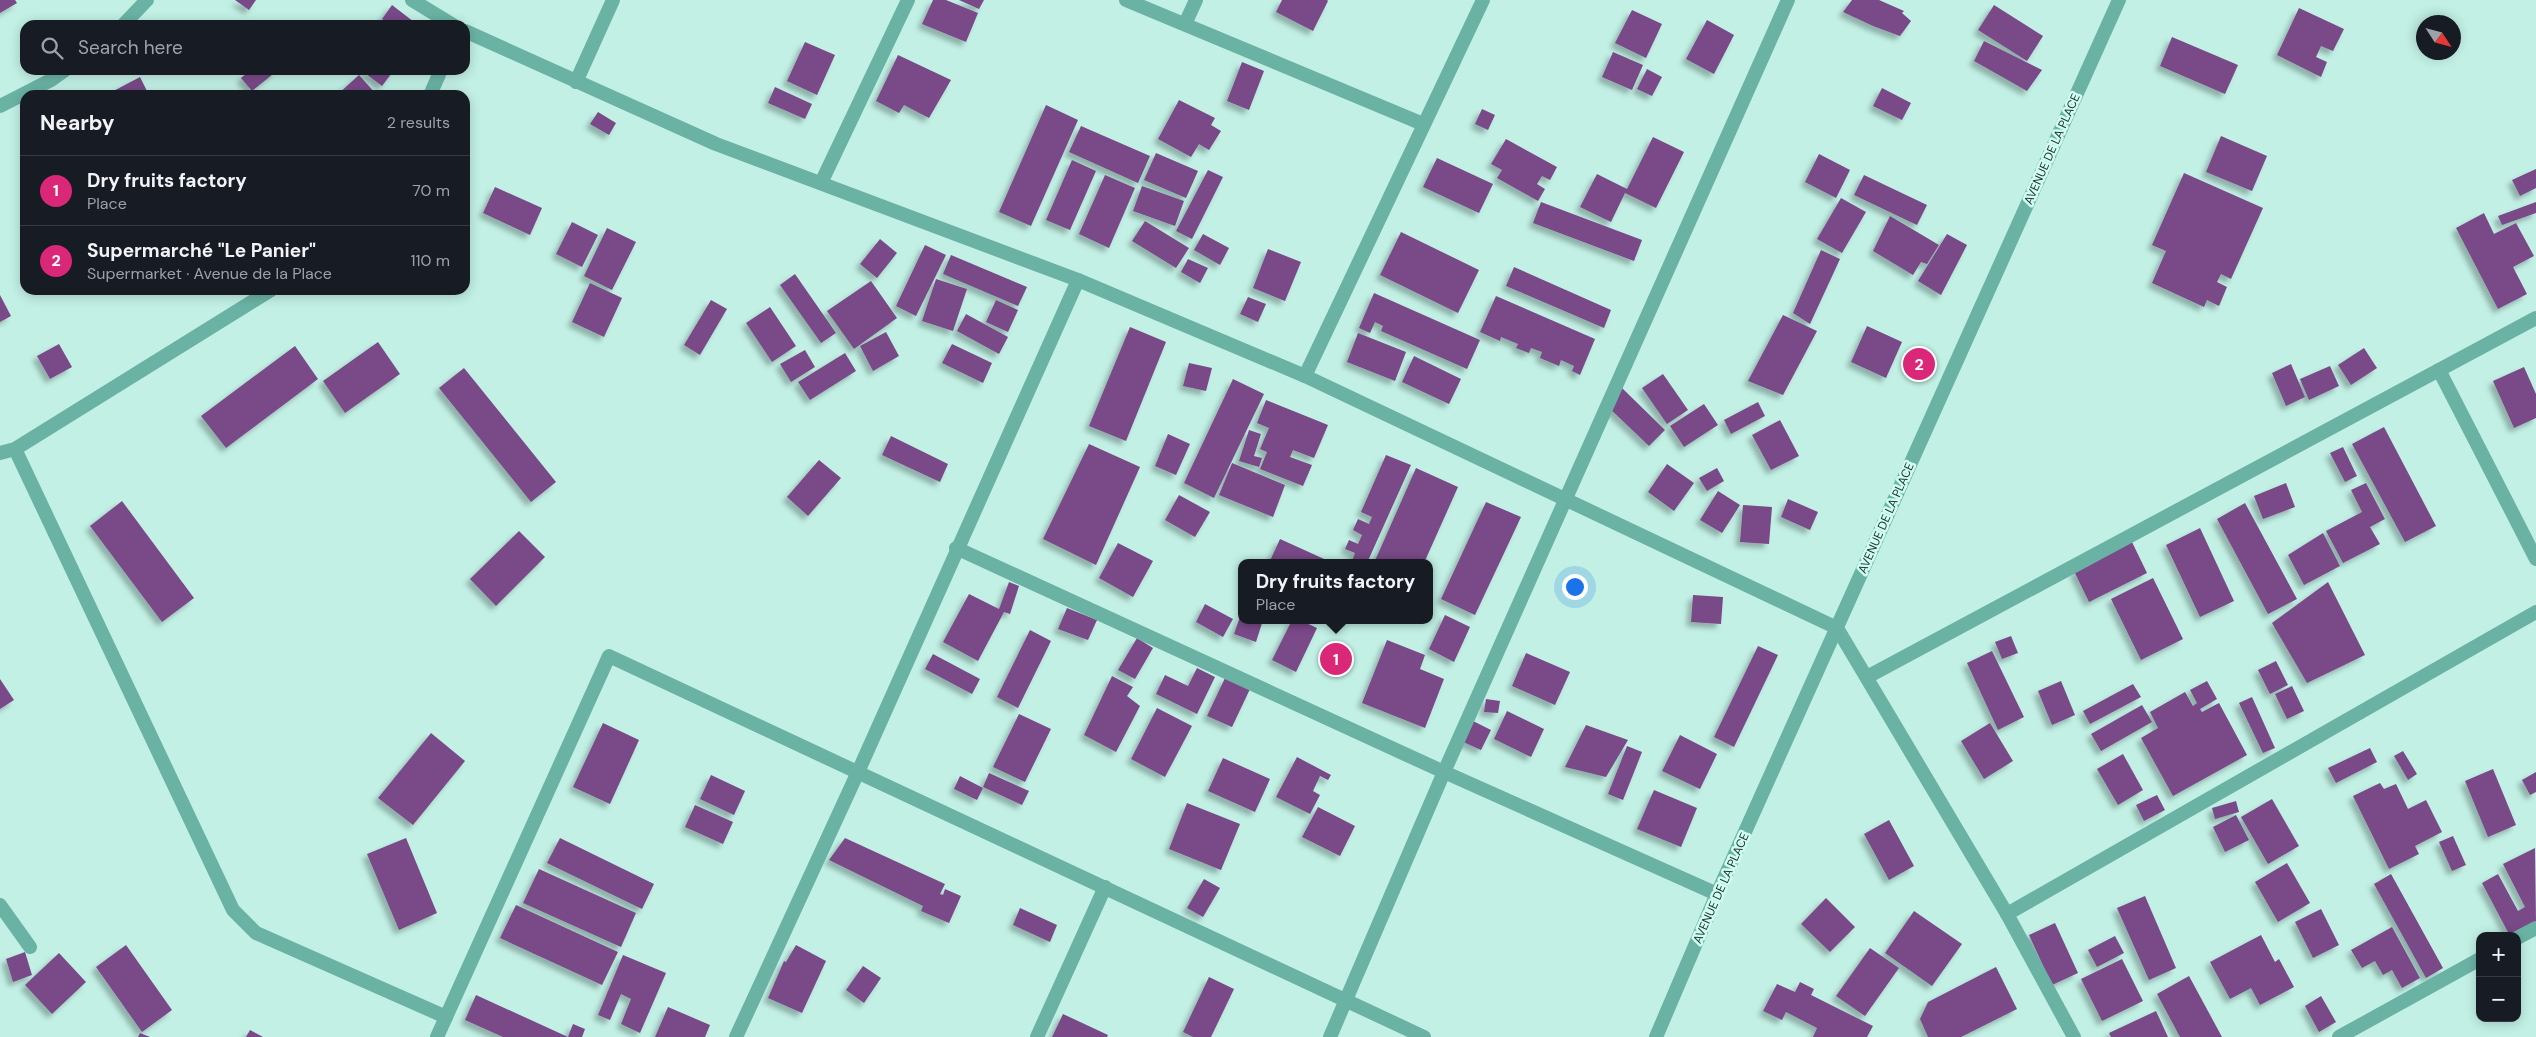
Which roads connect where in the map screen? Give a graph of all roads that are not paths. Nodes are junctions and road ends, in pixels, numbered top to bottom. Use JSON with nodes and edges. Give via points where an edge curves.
{"nodes":[{"id":1,"x":147,"y":0,"type":"edge"},
{"id":2,"x":412,"y":0,"type":"edge"},
{"id":3,"x":613,"y":0,"type":"edge"},
{"id":4,"x":908,"y":0,"type":"edge"},
{"id":5,"x":1126,"y":0,"type":"edge"},
{"id":6,"x":1196,"y":0,"type":"edge"},
{"id":7,"x":1483,"y":0,"type":"edge"},
{"id":8,"x":1788,"y":0,"type":"edge"},
{"id":9,"x":2119,"y":0,"type":"edge"},
{"id":10,"x":128,"y":20,"type":"edge"},
{"id":11,"x":445,"y":20,"type":"edge"},
{"id":12,"x":1184,"y":24,"type":"junction"},
{"id":13,"x":470,"y":33,"type":"edge"},
{"id":14,"x":58,"y":75,"type":"edge"},
{"id":15,"x":438,"y":75,"type":"edge"},
{"id":16,"x":576,"y":82,"type":"junction"},
{"id":17,"x":31,"y":90,"type":"edge"},
{"id":18,"x":432,"y":90,"type":"edge"},
{"id":19,"x":20,"y":96,"type":"edge"},
{"id":20,"x":0,"y":106,"type":"edge"},
{"id":21,"x":1423,"y":124,"type":"junction"},
{"id":22,"x":822,"y":183,"type":"junction"},
{"id":23,"x":1078,"y":280,"type":"junction"},
{"id":24,"x":263,"y":295,"type":"edge"},
{"id":25,"x":2536,"y":318,"type":"edge"},
{"id":26,"x":2439,"y":370,"type":"junction"},
{"id":27,"x":1305,"y":376,"type":"junction"},
{"id":28,"x":15,"y":449,"type":"junction"},
{"id":29,"x":0,"y":453,"type":"edge"},
{"id":30,"x":1565,"y":500,"type":"junction"},
{"id":31,"x":956,"y":548,"type":"junction"},
{"id":32,"x":2536,"y":559,"type":"edge"},
{"id":33,"x":2536,"y":612,"type":"edge"},
{"id":34,"x":1837,"y":628,"type":"junction"},
{"id":35,"x":1867,"y":677,"type":"junction"},
{"id":36,"x":858,"y":772,"type":"junction"},
{"id":37,"x":1444,"y":772,"type":"junction"},
{"id":38,"x":1105,"y":887,"type":"junction"},
{"id":39,"x":1717,"y":894,"type":"junction"},
{"id":40,"x":0,"y":905,"type":"edge"},
{"id":41,"x":2006,"y":914,"type":"junction"},
{"id":42,"x":2536,"y":928,"type":"edge"},
{"id":43,"x":2521,"y":936,"type":"edge"},
{"id":44,"x":30,"y":947,"type":"dead end"},
{"id":45,"x":2476,"y":961,"type":"edge"},
{"id":46,"x":1346,"y":1002,"type":"junction"},
{"id":47,"x":446,"y":1017,"type":"junction"},
{"id":48,"x":437,"y":1037,"type":"edge"},
{"id":49,"x":736,"y":1037,"type":"edge"},
{"id":50,"x":1037,"y":1037,"type":"edge"},
{"id":51,"x":1330,"y":1037,"type":"edge"},
{"id":52,"x":1424,"y":1037,"type":"edge"},
{"id":53,"x":1656,"y":1037,"type":"edge"},
{"id":54,"x":2074,"y":1037,"type":"edge"},
{"id":55,"x":2340,"y":1037,"type":"edge"}],
"edges":[{"from":1,"to":10,"type":"street"},
{"from":2,"to":11,"type":"street"},
{"from":3,"to":16,"type":"street"},
{"from":4,"to":22,"type":"street"},
{"from":5,"to":12,"type":"street"},
{"from":6,"to":12,"type":"street"},
{"from":7,"to":21,"type":"street"},
{"from":8,"to":30,"type":"street"},
{"from":9,"to":34,"type":"street","name":"AVENUE DE LA PLACE"},
{"from":12,"to":21,"type":"street"},
{"from":13,"to":16,"type":"street"},
{"from":14,"to":17,"type":"street"},
{"from":15,"to":18,"type":"street"},
{"from":16,"to":22,"type":"street","via":[[716,144]]},
{"from":19,"to":20,"type":"street"},
{"from":21,"to":27,"type":"street"},
{"from":22,"to":23,"type":"street"},
{"from":23,"to":27,"type":"street"},
{"from":23,"to":31,"type":"street"},
{"from":24,"to":28,"type":"street"},
{"from":25,"to":26,"type":"street"},
{"from":26,"to":32,"type":"street"},
{"from":26,"to":35,"type":"street"},
{"from":27,"to":30,"type":"street"},
{"from":28,"to":29,"type":"street"},
{"from":28,"to":47,"type":"street","via":[[233,910],[256,933]]},
{"from":30,"to":34,"type":"street"},
{"from":30,"to":37,"type":"street"},
{"from":31,"to":36,"type":"street"},
{"from":31,"to":37,"type":"street"},
{"from":33,"to":41,"type":"street"},
{"from":34,"to":35,"type":"street"},
{"from":34,"to":39,"type":"street","name":"AVENUE DE LA PLACE"},
{"from":35,"to":41,"type":"street"},
{"from":36,"to":38,"type":"street"},
{"from":36,"to":47,"type":"street","via":[[609,656]]},
{"from":36,"to":49,"type":"street"},
{"from":37,"to":39,"type":"street"},
{"from":37,"to":46,"type":"street"},
{"from":38,"to":46,"type":"street"},
{"from":38,"to":50,"type":"street"},
{"from":39,"to":53,"type":"street","name":"AVENUE DE LA PLACE"},
{"from":40,"to":44,"type":"street"},
{"from":41,"to":54,"type":"street"},
{"from":42,"to":43,"type":"street"},
{"from":45,"to":55,"type":"street"},
{"from":46,"to":51,"type":"street"},
{"from":46,"to":52,"type":"street"},
{"from":47,"to":48,"type":"street"}]}
